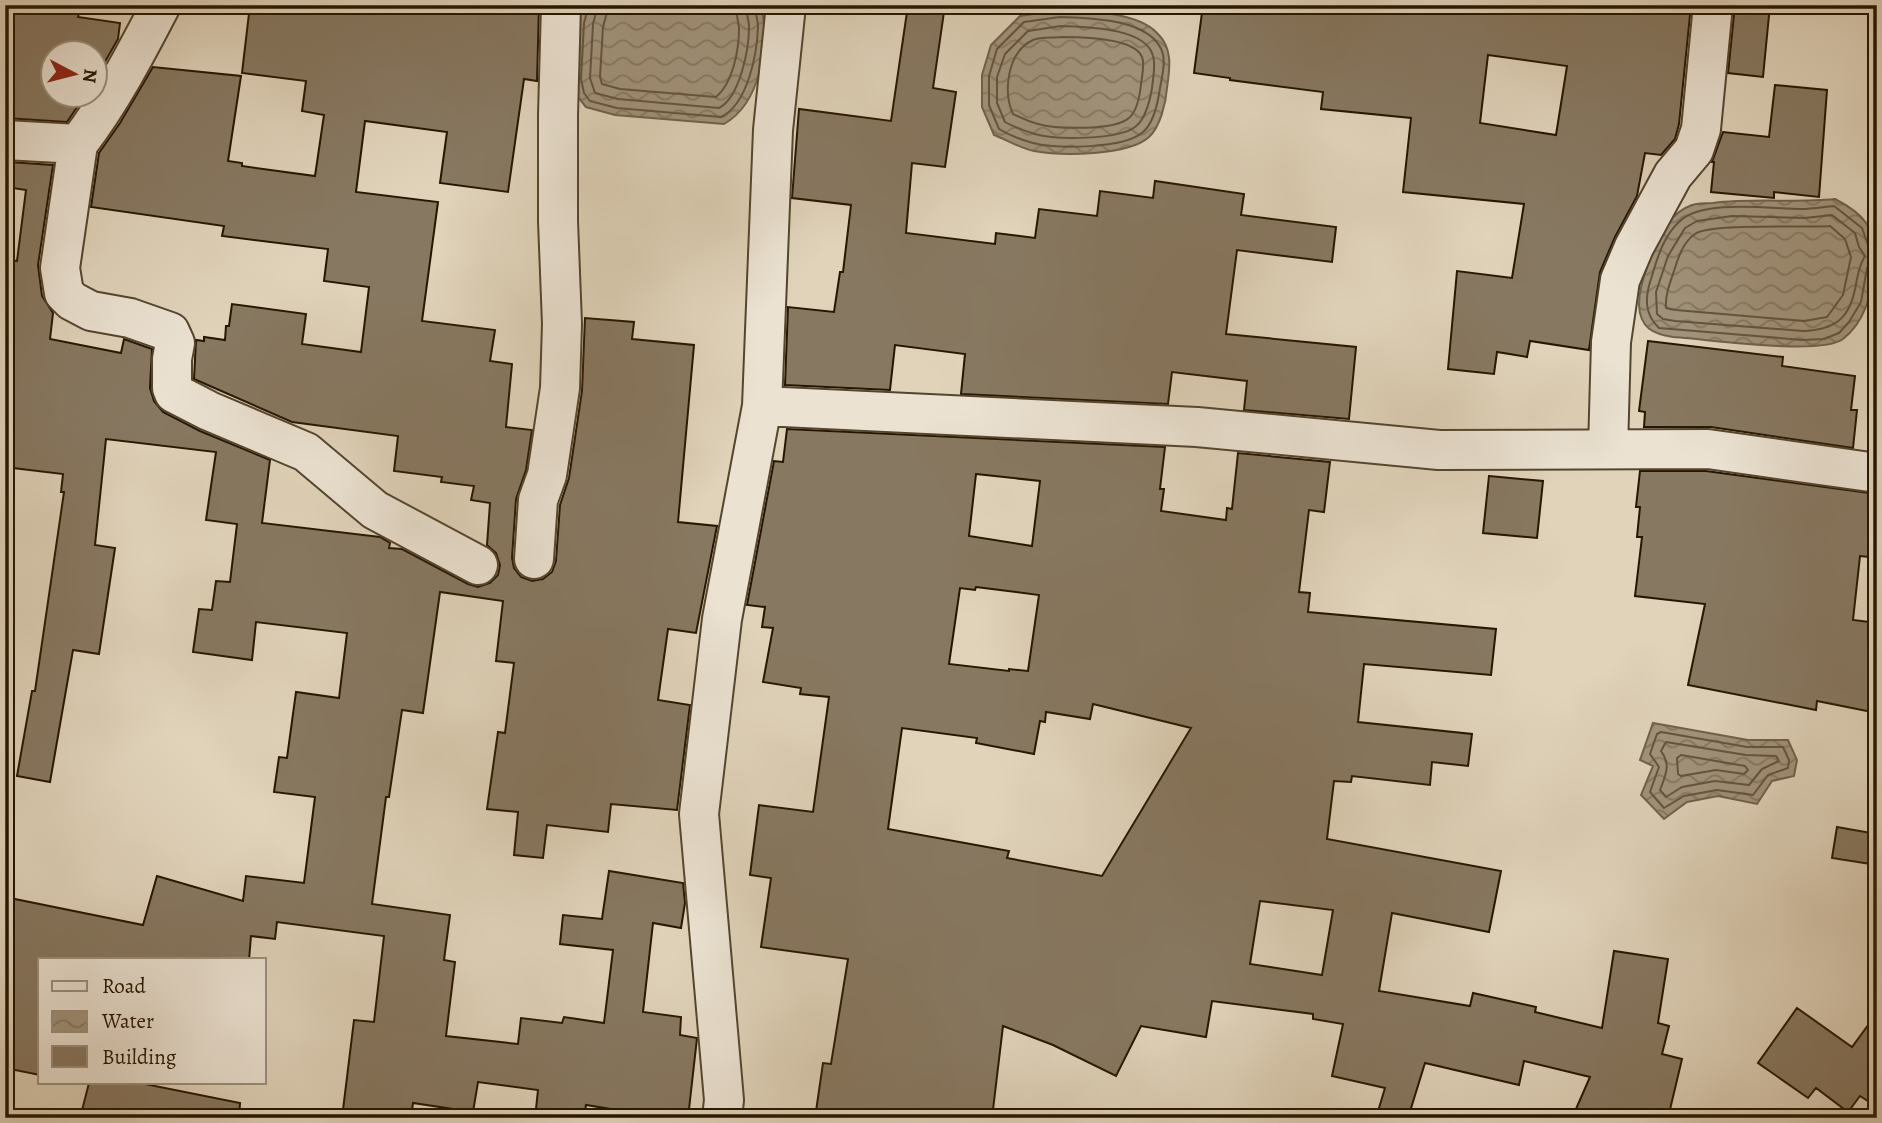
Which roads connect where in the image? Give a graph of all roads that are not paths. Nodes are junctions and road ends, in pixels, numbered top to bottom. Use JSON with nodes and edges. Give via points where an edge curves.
{"nodes":[{"id":1,"x":161,"y":5,"type":"edge"},
{"id":2,"x":561,"y":5,"type":"edge"},
{"id":3,"x":786,"y":5,"type":"edge"},
{"id":4,"x":1713,"y":5,"type":"edge"},
{"id":5,"x":5,"y":140,"type":"edge"},
{"id":6,"x":78,"y":144,"type":"junction"},
{"id":7,"x":762,"y":406,"type":"junction"},
{"id":8,"x":1608,"y":449,"type":"junction"},
{"id":9,"x":1877,"y":473,"type":"edge"},
{"id":10,"x":534,"y":559,"type":"dead end"},
{"id":11,"x":478,"y":565,"type":"dead end"},
{"id":12,"x":722,"y":1118,"type":"edge"}],
"edges":[{"from":1,"to":6,"type":"street","via":[[106,105]]},
{"from":2,"to":10,"type":"street","via":[[560,388],[547,475],[538,499]]},
{"from":3,"to":7,"type":"street","via":[[773,130]]},
{"from":4,"to":8,"type":"street","via":[[1695,150],[1673,176],[1620,280],[1611,342]]},
{"from":5,"to":6,"type":"street"},
{"from":6,"to":11,"type":"street","via":[[60,268],[64,293],[91,311],[170,332],[175,343],[174,393],[306,452],[375,510]]},
{"from":7,"to":8,"type":"street","via":[[1197,427],[1439,450]]},
{"from":7,"to":12,"type":"street","via":[[722,619],[699,814]]},
{"from":8,"to":9,"type":"street","via":[[1708,449]]}]}
